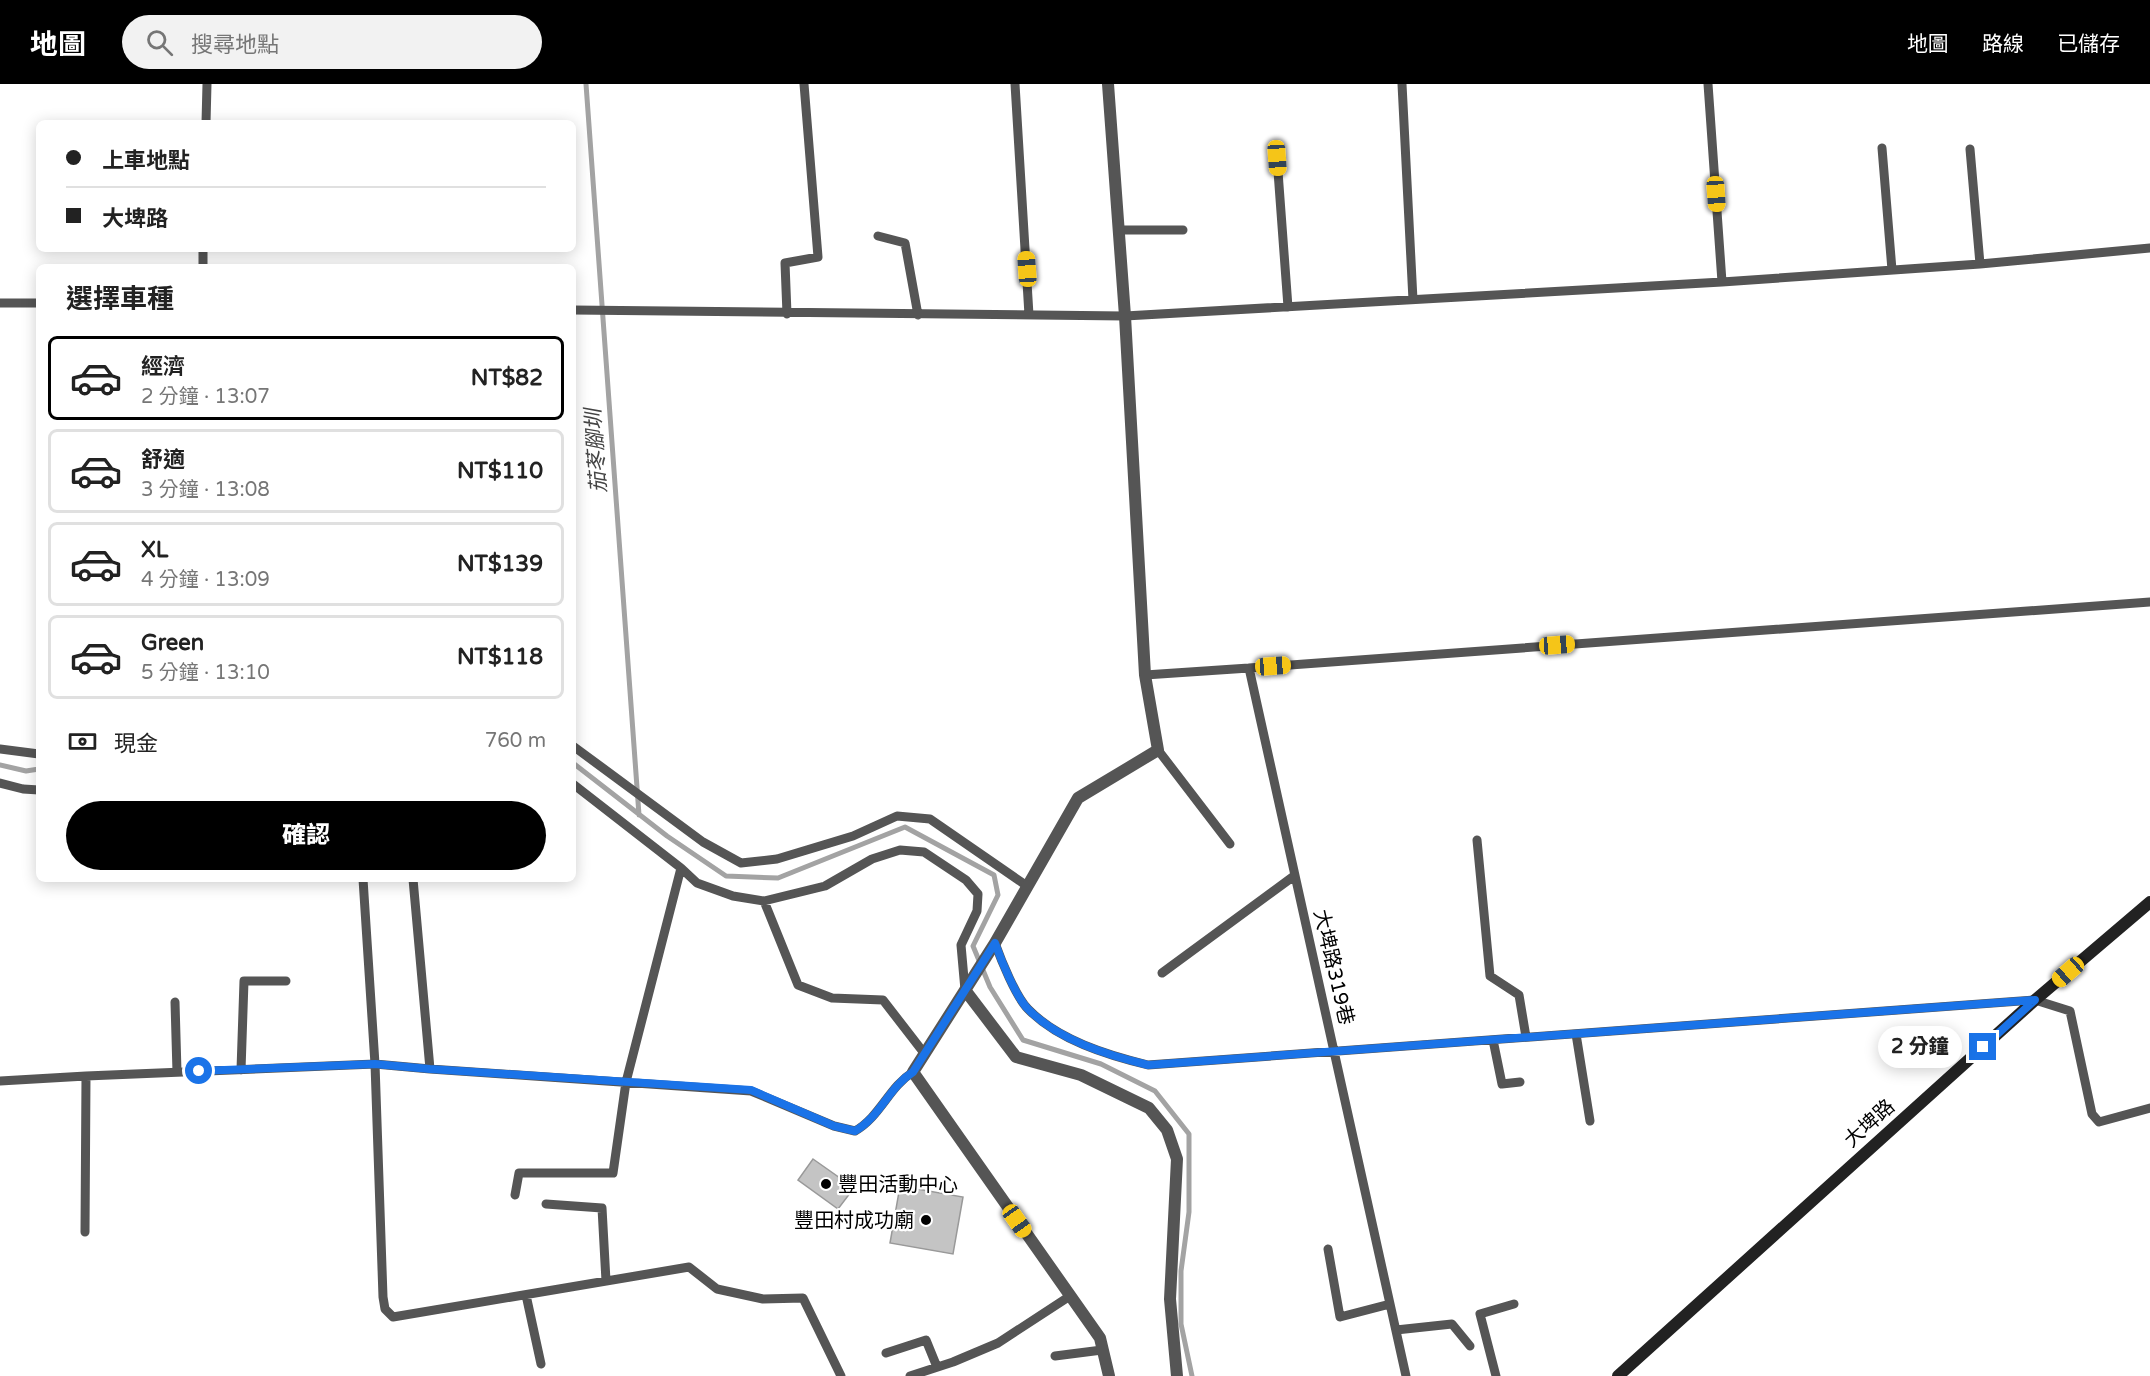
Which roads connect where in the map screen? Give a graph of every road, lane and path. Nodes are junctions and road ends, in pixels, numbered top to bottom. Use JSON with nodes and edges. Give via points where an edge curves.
{"nodes":[{"id":1,"x":207,"y":84,"type":"edge"},
{"id":2,"x":804,"y":84,"type":"edge"},
{"id":3,"x":1015,"y":84,"type":"edge"},
{"id":4,"x":1108,"y":84,"type":"edge"},
{"id":5,"x":1402,"y":84,"type":"edge"},
{"id":6,"x":1708,"y":84,"type":"edge"},
{"id":7,"x":206,"y":120,"type":"edge"},
{"id":8,"x":1882,"y":148,"type":"dead end"},
{"id":9,"x":1970,"y":149,"type":"dead end"},
{"id":10,"x":1277,"y":158,"type":"dead end"},
{"id":11,"x":1119,"y":230,"type":"junction"},
{"id":12,"x":1183,"y":230,"type":"dead end"},
{"id":13,"x":878,"y":236,"type":"dead end"},
{"id":14,"x":2150,"y":248,"type":"edge"},
{"id":15,"x":1980,"y":264,"type":"junction"},
{"id":16,"x":1892,"y":270,"type":"junction"},
{"id":17,"x":1722,"y":282,"type":"junction"},
{"id":18,"x":1413,"y":300,"type":"junction"},
{"id":19,"x":0,"y":303,"type":"edge"},
{"id":20,"x":36,"y":303,"type":"edge"},
{"id":21,"x":1288,"y":307,"type":"junction"},
{"id":22,"x":576,"y":310,"type":"edge"},
{"id":23,"x":787,"y":314,"type":"junction"},
{"id":24,"x":918,"y":315,"type":"junction"},
{"id":25,"x":1029,"y":315,"type":"junction"},
{"id":26,"x":1125,"y":316,"type":"junction"},
{"id":27,"x":2150,"y":602,"type":"edge"},
{"id":28,"x":1249,"y":668,"type":"junction"},
{"id":29,"x":1145,"y":675,"type":"junction"},
{"id":30,"x":576,"y":748,"type":"edge"},
{"id":31,"x":0,"y":749,"type":"edge"},
{"id":32,"x":1158,"y":750,"type":"junction"},
{"id":33,"x":36,"y":754,"type":"edge"},
{"id":34,"x":0,"y":783,"type":"edge"},
{"id":35,"x":576,"y":786,"type":"edge"},
{"id":36,"x":36,"y":790,"type":"edge"},
{"id":37,"x":1477,"y":840,"type":"dead end"},
{"id":38,"x":1230,"y":844,"type":"dead end"},
{"id":39,"x":681,"y":868,"type":"junction"},
{"id":40,"x":1294,"y":876,"type":"junction"},
{"id":41,"x":363,"y":882,"type":"edge"},
{"id":42,"x":413,"y":882,"type":"edge"},
{"id":43,"x":1027,"y":886,"type":"junction"},
{"id":44,"x":764,"y":901,"type":"junction"},
{"id":45,"x":2150,"y":902,"type":"edge"},
{"id":46,"x":995,"y":943,"type":"junction"},
{"id":47,"x":1162,"y":973,"type":"dead end"},
{"id":48,"x":286,"y":981,"type":"dead end"},
{"id":49,"x":965,"y":990,"type":"junction"},
{"id":50,"x":2035,"y":1000,"type":"junction"},
{"id":51,"x":175,"y":1002,"type":"dead end"},
{"id":52,"x":1575,"y":1034,"type":"junction"},
{"id":53,"x":1526,"y":1037,"type":"junction"},
{"id":54,"x":1493,"y":1040,"type":"junction"},
{"id":55,"x":1335,"y":1051,"type":"junction"},
{"id":56,"x":924,"y":1053,"type":"junction"},
{"id":57,"x":375,"y":1064,"type":"junction"},
{"id":58,"x":430,"y":1069,"type":"junction"},
{"id":59,"x":241,"y":1070,"type":"junction"},
{"id":60,"x":177,"y":1072,"type":"junction"},
{"id":61,"x":913,"y":1072,"type":"junction"},
{"id":62,"x":86,"y":1076,"type":"junction"},
{"id":63,"x":0,"y":1081,"type":"edge"},
{"id":64,"x":626,"y":1082,"type":"junction"},
{"id":65,"x":1520,"y":1083,"type":"dead end"},
{"id":66,"x":2150,"y":1108,"type":"edge"},
{"id":67,"x":1590,"y":1121,"type":"dead end"},
{"id":68,"x":515,"y":1195,"type":"dead end"},
{"id":69,"x":546,"y":1204,"type":"dead end"},
{"id":70,"x":85,"y":1232,"type":"dead end"},
{"id":71,"x":1328,"y":1249,"type":"dead end"},
{"id":72,"x":606,"y":1281,"type":"junction"},
{"id":73,"x":526,"y":1295,"type":"junction"},
{"id":74,"x":1070,"y":1296,"type":"junction"},
{"id":75,"x":1390,"y":1304,"type":"junction"},
{"id":76,"x":1514,"y":1304,"type":"dead end"},
{"id":77,"x":1396,"y":1330,"type":"junction"},
{"id":78,"x":1470,"y":1346,"type":"dead end"},
{"id":79,"x":1102,"y":1350,"type":"junction"},
{"id":80,"x":886,"y":1353,"type":"dead end"},
{"id":81,"x":1055,"y":1356,"type":"dead end"},
{"id":82,"x":541,"y":1364,"type":"dead end"},
{"id":83,"x":938,"y":1367,"type":"junction"},
{"id":84,"x":841,"y":1376,"type":"edge"},
{"id":85,"x":910,"y":1376,"type":"edge"},
{"id":86,"x":1108,"y":1376,"type":"edge"},
{"id":87,"x":1177,"y":1376,"type":"edge"},
{"id":88,"x":1406,"y":1376,"type":"edge"},
{"id":89,"x":1496,"y":1376,"type":"edge"},
{"id":90,"x":1618,"y":1376,"type":"edge"}],
"edges":[{"from":1,"to":7,"type":"lane"},
{"from":2,"to":23,"type":"lane","via":[[818,257],[785,263]]},
{"from":3,"to":25,"type":"lane"},
{"from":4,"to":11,"type":"street"},
{"from":5,"to":18,"type":"lane"},
{"from":6,"to":17,"type":"lane"},
{"from":8,"to":16,"type":"lane"},
{"from":9,"to":15,"type":"lane"},
{"from":10,"to":21,"type":"lane"},
{"from":11,"to":12,"type":"lane"},
{"from":11,"to":26,"type":"street"},
{"from":13,"to":24,"type":"lane","via":[[905,243]]},
{"from":14,"to":15,"type":"lane"},
{"from":15,"to":16,"type":"lane"},
{"from":16,"to":17,"type":"lane"},
{"from":17,"to":18,"type":"lane"},
{"from":18,"to":21,"type":"lane"},
{"from":19,"to":20,"type":"lane"},
{"from":21,"to":26,"type":"lane"},
{"from":22,"to":23,"type":"lane"},
{"from":23,"to":24,"type":"lane"},
{"from":24,"to":25,"type":"lane"},
{"from":25,"to":26,"type":"lane"},
{"from":26,"to":29,"type":"street"},
{"from":27,"to":28,"type":"lane"},
{"from":28,"to":29,"type":"lane"},
{"from":28,"to":40,"type":"lane","name":"大埤路319巷"},
{"from":29,"to":32,"type":"street"},
{"from":30,"to":43,"type":"lane","via":[[703,842],[741,863],[777,859],[853,836],[897,816],[930,819]]},
{"from":31,"to":33,"type":"lane"},
{"from":32,"to":38,"type":"lane"},
{"from":32,"to":43,"type":"street","via":[[1078,798]]},
{"from":34,"to":36,"type":"lane"},
{"from":35,"to":39,"type":"lane"},
{"from":37,"to":53,"type":"lane","via":[[1490,976],[1519,995]]},
{"from":39,"to":44,"type":"lane","via":[[697,883],[733,896]]},
{"from":39,"to":64,"type":"lane"},
{"from":40,"to":47,"type":"lane"},
{"from":40,"to":55,"type":"lane","name":"大埤路319巷"},
{"from":41,"to":57,"type":"lane"},
{"from":42,"to":58,"type":"lane"},
{"from":43,"to":46,"type":"street"},
{"from":44,"to":49,"type":"lane","via":[[825,886],[872,859],[900,850],[924,852],[966,880],[978,894],[977,911],[961,945]]},
{"from":44,"to":56,"type":"lane","via":[[798,985],[832,998],[883,1000]]},
{"from":45,"to":50,"type":"main road","name":"大埤路"},
{"from":46,"to":49,"type":"street"},
{"from":46,"to":55,"type":"lane","via":[[1027,1008],[1062,1034],[1111,1056],[1148,1065]]},
{"from":48,"to":59,"type":"lane","via":[[244,981]]},
{"from":49,"to":56,"type":"street"},
{"from":49,"to":87,"type":"street","via":[[1016,1057],[1082,1075],[1149,1108],[1167,1130],[1177,1159],[1170,1299]]},
{"from":50,"to":52,"type":"lane"},
{"from":50,"to":66,"type":"lane","via":[[2070,1011],[2092,1114],[2099,1122]]},
{"from":50,"to":90,"type":"main road","name":"大埤路"},
{"from":51,"to":60,"type":"lane"},
{"from":52,"to":53,"type":"lane"},
{"from":52,"to":67,"type":"lane"},
{"from":53,"to":54,"type":"lane"},
{"from":54,"to":55,"type":"lane"},
{"from":54,"to":65,"type":"lane","via":[[1502,1084]]},
{"from":55,"to":75,"type":"lane","name":"大埤路319巷"},
{"from":56,"to":61,"type":"street"},
{"from":57,"to":58,"type":"lane"},
{"from":57,"to":59,"type":"lane"},
{"from":57,"to":73,"type":"lane","via":[[385,1309],[393,1317]]},
{"from":58,"to":64,"type":"lane"},
{"from":59,"to":60,"type":"lane"},
{"from":60,"to":62,"type":"lane"},
{"from":61,"to":64,"type":"lane","via":[[902,1079],[867,1124],[855,1131],[834,1126],[751,1090]]},
{"from":61,"to":74,"type":"street"},
{"from":62,"to":63,"type":"lane"},
{"from":62,"to":70,"type":"lane"},
{"from":64,"to":68,"type":"lane","via":[[613,1173],[519,1173]]},
{"from":69,"to":72,"type":"lane","via":[[602,1208]]},
{"from":71,"to":75,"type":"lane","via":[[1340,1317]]},
{"from":72,"to":73,"type":"lane"},
{"from":72,"to":84,"type":"lane","via":[[689,1267],[717,1290],[763,1299],[803,1298]]},
{"from":73,"to":82,"type":"lane"},
{"from":74,"to":79,"type":"street","via":[[1100,1338]]},
{"from":74,"to":83,"type":"lane","via":[[998,1343]]},
{"from":75,"to":77,"type":"lane","name":"大埤路319巷"},
{"from":76,"to":89,"type":"lane","via":[[1480,1314]]},
{"from":77,"to":78,"type":"lane","via":[[1452,1324]]},
{"from":77,"to":88,"type":"lane","name":"大埤路319巷"},
{"from":79,"to":81,"type":"lane"},
{"from":79,"to":86,"type":"street"},
{"from":80,"to":83,"type":"lane","via":[[926,1340]]},
{"from":83,"to":85,"type":"lane"}]}
